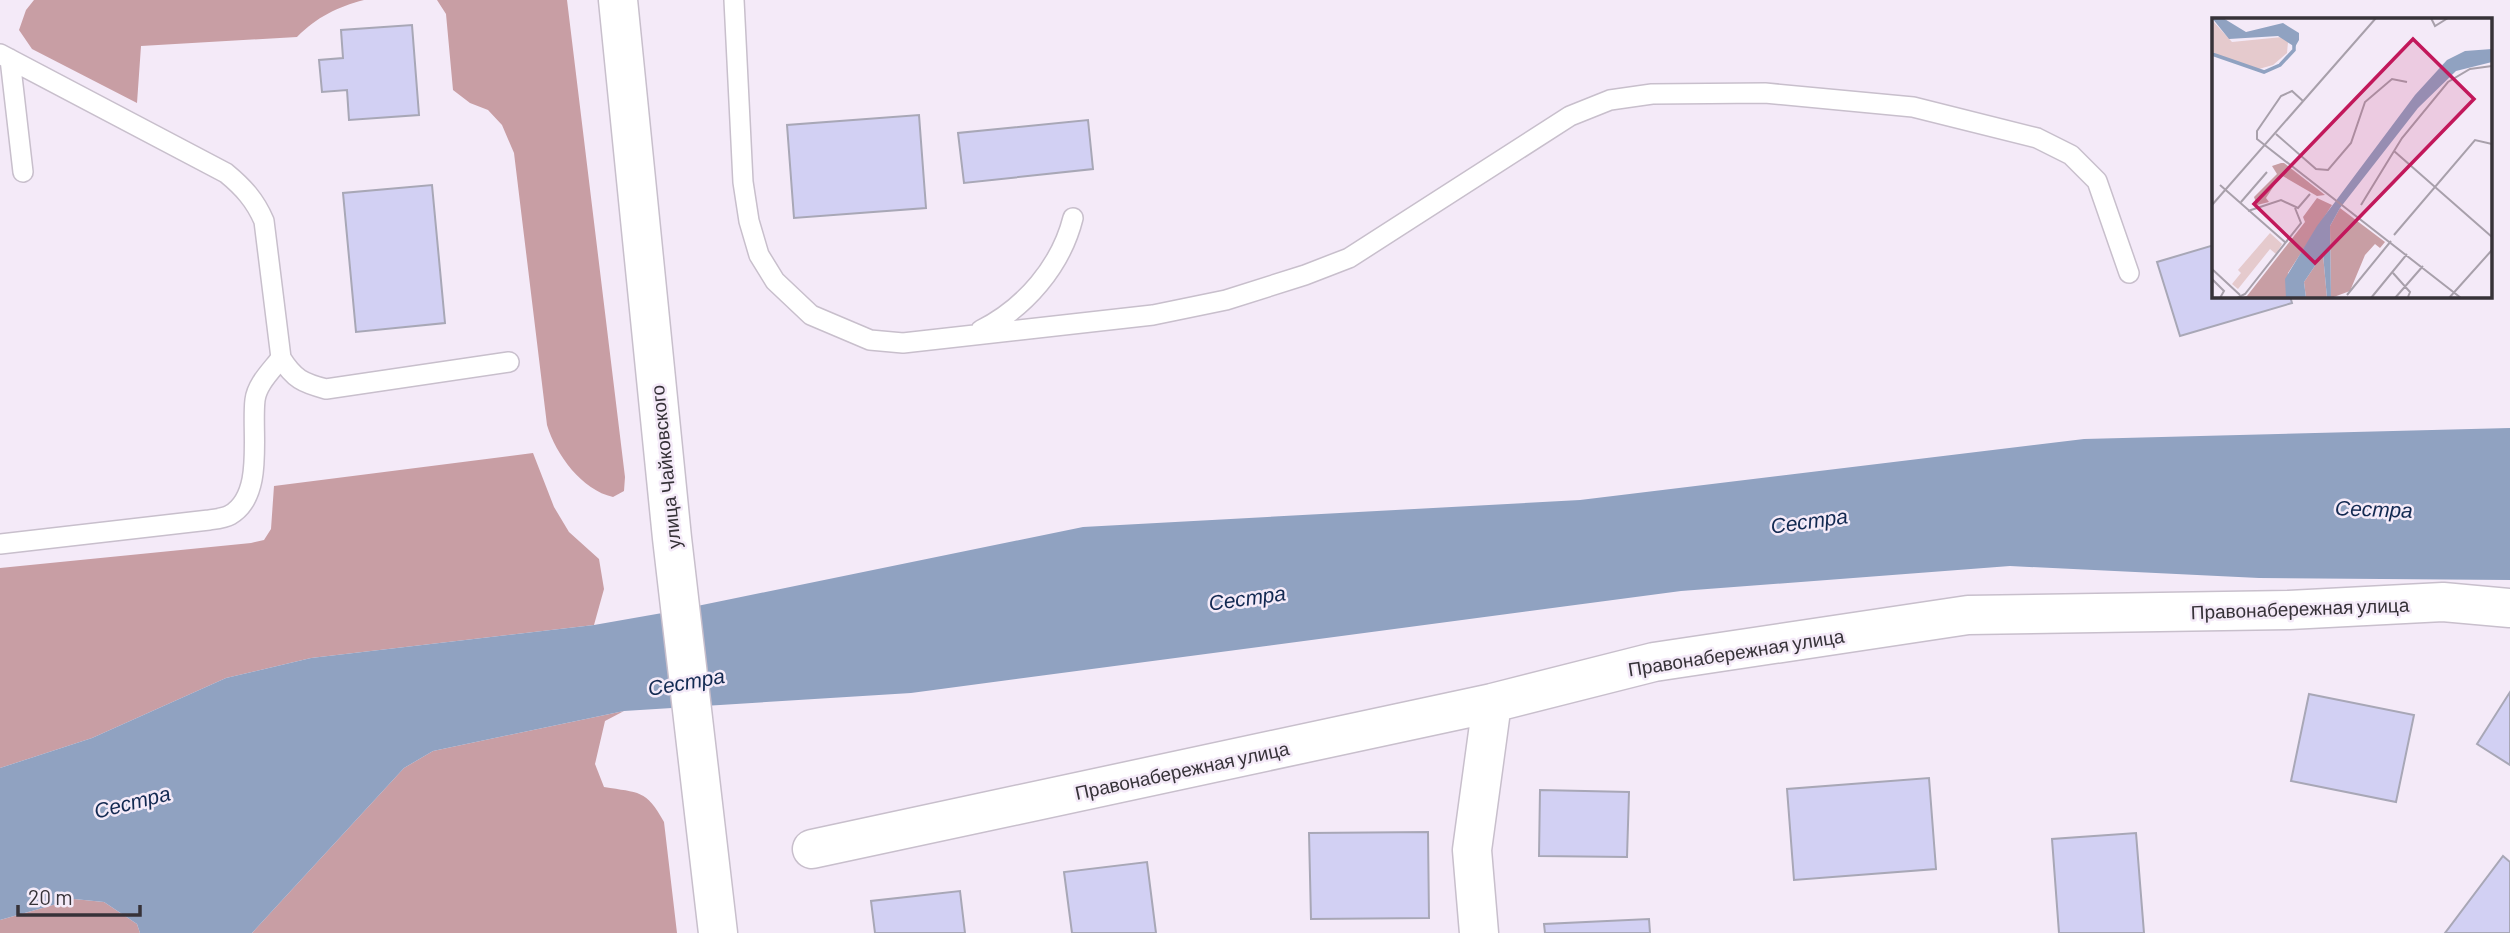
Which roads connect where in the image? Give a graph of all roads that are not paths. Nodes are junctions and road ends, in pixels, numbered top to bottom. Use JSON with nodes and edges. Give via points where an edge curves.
{"nodes":[{"id":1,"x":618,"y":0,"type":"edge"},
{"id":2,"x":734,"y":0,"type":"edge"},
{"id":3,"x":5,"y":56,"type":"edge"},
{"id":4,"x":23,"y":172,"type":"dead end"},
{"id":5,"x":1073,"y":218,"type":"dead end"},
{"id":6,"x":2129,"y":273,"type":"dead end"},
{"id":7,"x":968,"y":336,"type":"junction"},
{"id":8,"x":281,"y":358,"type":"junction"},
{"id":9,"x":509,"y":362,"type":"dead end"},
{"id":10,"x":0,"y":544,"type":"edge"},
{"id":11,"x":2510,"y":608,"type":"edge"},
{"id":12,"x":1492,"y":703,"type":"junction"},
{"id":13,"x":812,"y":849,"type":"dead end"},
{"id":14,"x":718,"y":933,"type":"edge"},
{"id":15,"x":1479,"y":933,"type":"edge"}],
"edges":[{"from":1,"to":14,"type":"street","name":"улица Чайковского","via":[[672,538]]},
{"from":2,"to":7,"type":"lane","via":[[749,221],[775,281],[811,315],[870,340],[902,343]]},
{"from":3,"to":4,"type":"lane"},
{"from":3,"to":8,"type":"lane","via":[[226,173],[243,188],[264,220]]},
{"from":5,"to":7,"type":"lane","via":[[1068,240],[1053,266],[1017,308]]},
{"from":6,"to":7,"type":"lane","via":[[2097,181],[2071,155],[2037,138],[1913,107],[1765,93],[1652,93],[1610,100],[1570,116],[1349,258],[1305,275],[1226,300],[1153,315]]},
{"from":8,"to":9,"type":"lane","via":[[298,379],[326,389]]},
{"from":8,"to":10,"type":"lane","via":[[255,398],[253,482],[240,507],[229,516]]},
{"from":11,"to":12,"type":"street","name":"Правонабережная улица","via":[[2443,602],[2288,610],[1969,615],[1654,662]]},
{"from":12,"to":13,"type":"street","name":"Правонабережная улица"},
{"from":12,"to":15,"type":"street","via":[[1472,850]]}]}
